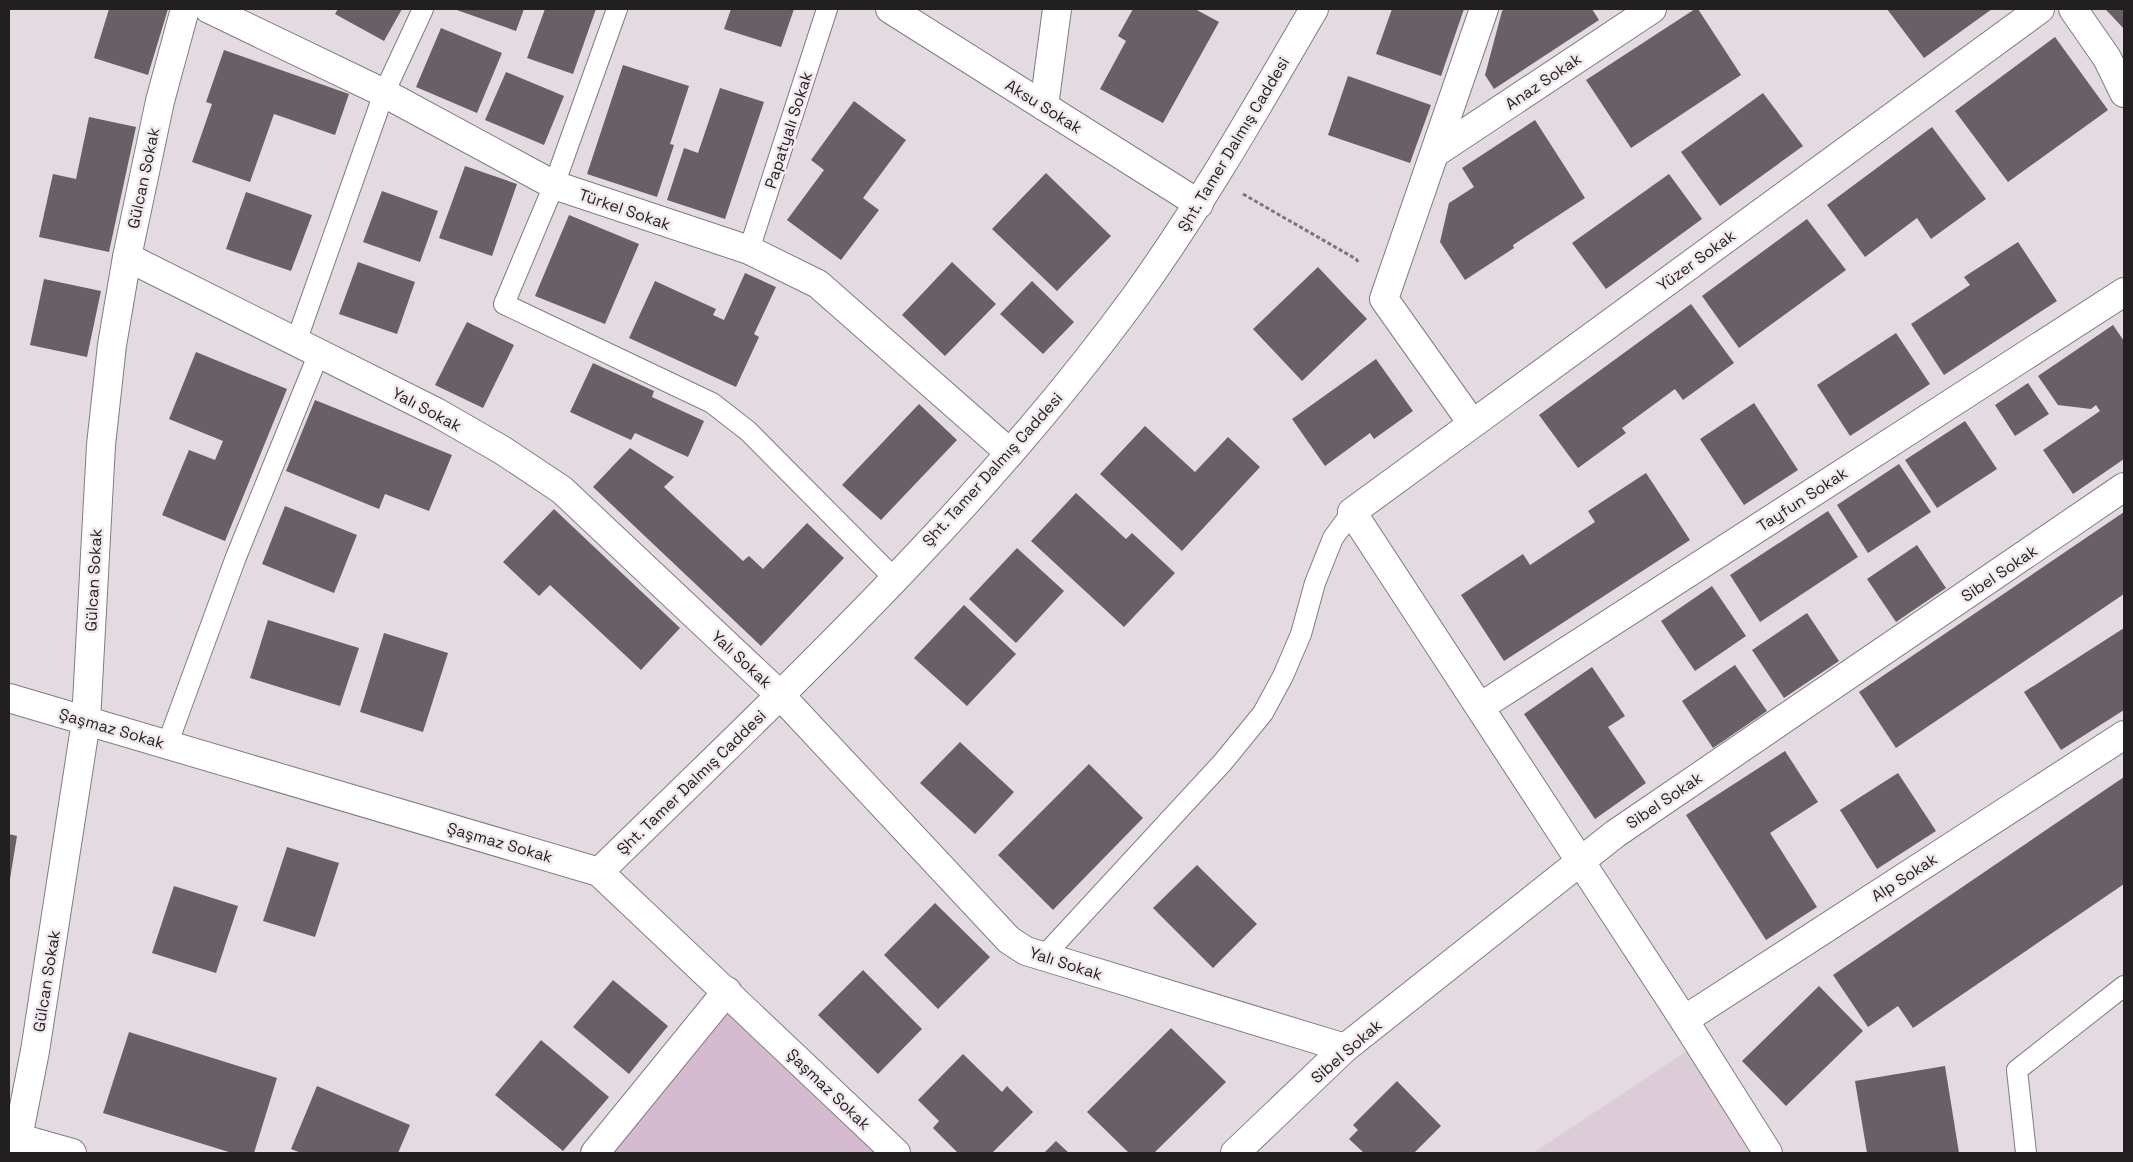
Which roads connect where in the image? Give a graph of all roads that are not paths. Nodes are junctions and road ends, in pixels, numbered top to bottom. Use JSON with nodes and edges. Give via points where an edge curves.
{"nodes":[{"id":1,"x":185,"y":9,"type":"edge"},
{"id":2,"x":209,"y":9,"type":"edge"},
{"id":3,"x":423,"y":9,"type":"edge"},
{"id":4,"x":617,"y":9,"type":"edge"},
{"id":5,"x":828,"y":9,"type":"edge"},
{"id":6,"x":890,"y":9,"type":"edge"},
{"id":7,"x":1057,"y":9,"type":"edge"},
{"id":8,"x":1314,"y":9,"type":"edge"},
{"id":9,"x":1484,"y":9,"type":"edge"},
{"id":10,"x":2040,"y":9,"type":"edge"},
{"id":11,"x":2072,"y":9,"type":"edge"},
{"id":12,"x":1642,"y":12,"type":"edge"},
{"id":13,"x":384,"y":93,"type":"junction"},
{"id":14,"x":2124,"y":93,"type":"edge"},
{"id":15,"x":1044,"y":106,"type":"junction"},
{"id":16,"x":1435,"y":153,"type":"junction"},
{"id":17,"x":554,"y":185,"type":"junction"},
{"id":18,"x":1199,"y":204,"type":"junction"},
{"id":19,"x":749,"y":250,"type":"junction"},
{"id":20,"x":127,"y":257,"type":"junction"},
{"id":21,"x":2124,"y":292,"type":"edge"},
{"id":22,"x":307,"y":347,"type":"junction"},
{"id":23,"x":1472,"y":423,"type":"junction"},
{"id":24,"x":1010,"y":453,"type":"junction"},
{"id":25,"x":2124,"y":487,"type":"edge"},
{"id":26,"x":1352,"y":512,"type":"junction"},
{"id":27,"x":894,"y":578,"type":"junction"},
{"id":28,"x":780,"y":695,"type":"junction"},
{"id":29,"x":9,"y":698,"type":"edge"},
{"id":30,"x":1480,"y":707,"type":"junction"},
{"id":31,"x":86,"y":721,"type":"junction"},
{"id":32,"x":2124,"y":735,"type":"edge"},
{"id":33,"x":167,"y":745,"type":"junction"},
{"id":34,"x":1580,"y":861,"type":"junction"},
{"id":35,"x":599,"y":872,"type":"junction"},
{"id":36,"x":1044,"y":956,"type":"junction"},
{"id":37,"x":2124,"y":986,"type":"edge"},
{"id":38,"x":727,"y":991,"type":"junction"},
{"id":39,"x":1684,"y":1020,"type":"junction"},
{"id":40,"x":1345,"y":1048,"type":"junction"},
{"id":41,"x":17,"y":1146,"type":"edge"},
{"id":42,"x":72,"y":1153,"type":"edge"},
{"id":43,"x":594,"y":1153,"type":"edge"},
{"id":44,"x":896,"y":1153,"type":"edge"},
{"id":45,"x":1234,"y":1153,"type":"edge"},
{"id":46,"x":1768,"y":1153,"type":"edge"},
{"id":47,"x":2026,"y":1153,"type":"edge"}],
"edges":[{"from":1,"to":20,"type":"street","name":"Gülcan Sokak","via":[[160,100]]},
{"from":2,"to":13,"type":"street","name":"Türkel Sokak"},
{"from":3,"to":13,"type":"lane"},
{"from":4,"to":17,"type":"lane"},
{"from":5,"to":19,"type":"lane","name":"Papatyalı Sokak"},
{"from":6,"to":15,"type":"street","name":"Aksu Sokak"},
{"from":7,"to":15,"type":"street"},
{"from":8,"to":18,"type":"street","name":"Şht. Tamer Dalmış Caddesi"},
{"from":9,"to":16,"type":"street"},
{"from":10,"to":23,"type":"street","name":"Yüzer Sokak"},
{"from":11,"to":14,"type":"street","via":[[2107,58]]},
{"from":12,"to":16,"type":"street","name":"Anaz Sokak"},
{"from":13,"to":17,"type":"street","name":"Türkel Sokak"},
{"from":13,"to":22,"type":"lane"},
{"from":15,"to":18,"type":"street","name":"Aksu Sokak"},
{"from":16,"to":23,"type":"street","via":[[1384,298]]},
{"from":17,"to":19,"type":"street","name":"Türkel Sokak"},
{"from":17,"to":27,"type":"lane","via":[[504,304],[712,403],[748,431]]},
{"from":18,"to":24,"type":"street","name":"Şht. Tamer Dalmış Caddesi","via":[[1135,297]]},
{"from":19,"to":24,"type":"street","name":"Türkel Sokak","via":[[818,284]]},
{"from":20,"to":22,"type":"street","name":"Yalı Sokak"},
{"from":20,"to":31,"type":"street","name":"Gülcan Sokak","via":[[112,345],[101,445]]},
{"from":21,"to":30,"type":"street","name":"Tayfun Sokak"},
{"from":22,"to":28,"type":"street","name":"Yalı Sokak","via":[[436,412],[562,490]]},
{"from":22,"to":33,"type":"lane","via":[[236,557]]},
{"from":23,"to":26,"type":"street","name":"Yüzer Sokak"},
{"from":24,"to":27,"type":"street","name":"Şht. Tamer Dalmış Caddesi"},
{"from":25,"to":34,"type":"street","name":"Sibel Sokak"},
{"from":26,"to":30,"type":"street"},
{"from":26,"to":36,"type":"lane","via":[[1332,538],[1301,634],[1263,713],[1223,762]]},
{"from":27,"to":28,"type":"street","name":"Şht. Tamer Dalmış Caddesi"},
{"from":28,"to":35,"type":"street","name":"Şht. Tamer Dalmış Caddesi"},
{"from":28,"to":36,"type":"street","name":"Yalı Sokak","via":[[1009,940],[1026,951]]},
{"from":29,"to":31,"type":"street","name":"Şaşmaz Sokak"},
{"from":30,"to":34,"type":"street"},
{"from":31,"to":33,"type":"street","name":"Şaşmaz Sokak"},
{"from":31,"to":41,"type":"street","name":"Gülcan Sokak","via":[[35,1051]]},
{"from":32,"to":39,"type":"street","name":"Alp Sokak"},
{"from":33,"to":35,"type":"street","name":"Şaşmaz Sokak"},
{"from":34,"to":39,"type":"street"},
{"from":34,"to":40,"type":"street","name":"Sibel Sokak"},
{"from":35,"to":38,"type":"street","name":"Şaşmaz Sokak"},
{"from":36,"to":40,"type":"street","name":"Yalı Sokak"},
{"from":37,"to":47,"type":"lane","via":[[2017,1070]]},
{"from":38,"to":43,"type":"street"},
{"from":38,"to":44,"type":"street","name":"Şaşmaz Sokak"},
{"from":39,"to":46,"type":"street"},
{"from":40,"to":45,"type":"street","name":"Sibel Sokak"},
{"from":41,"to":42,"type":"street"}]}
